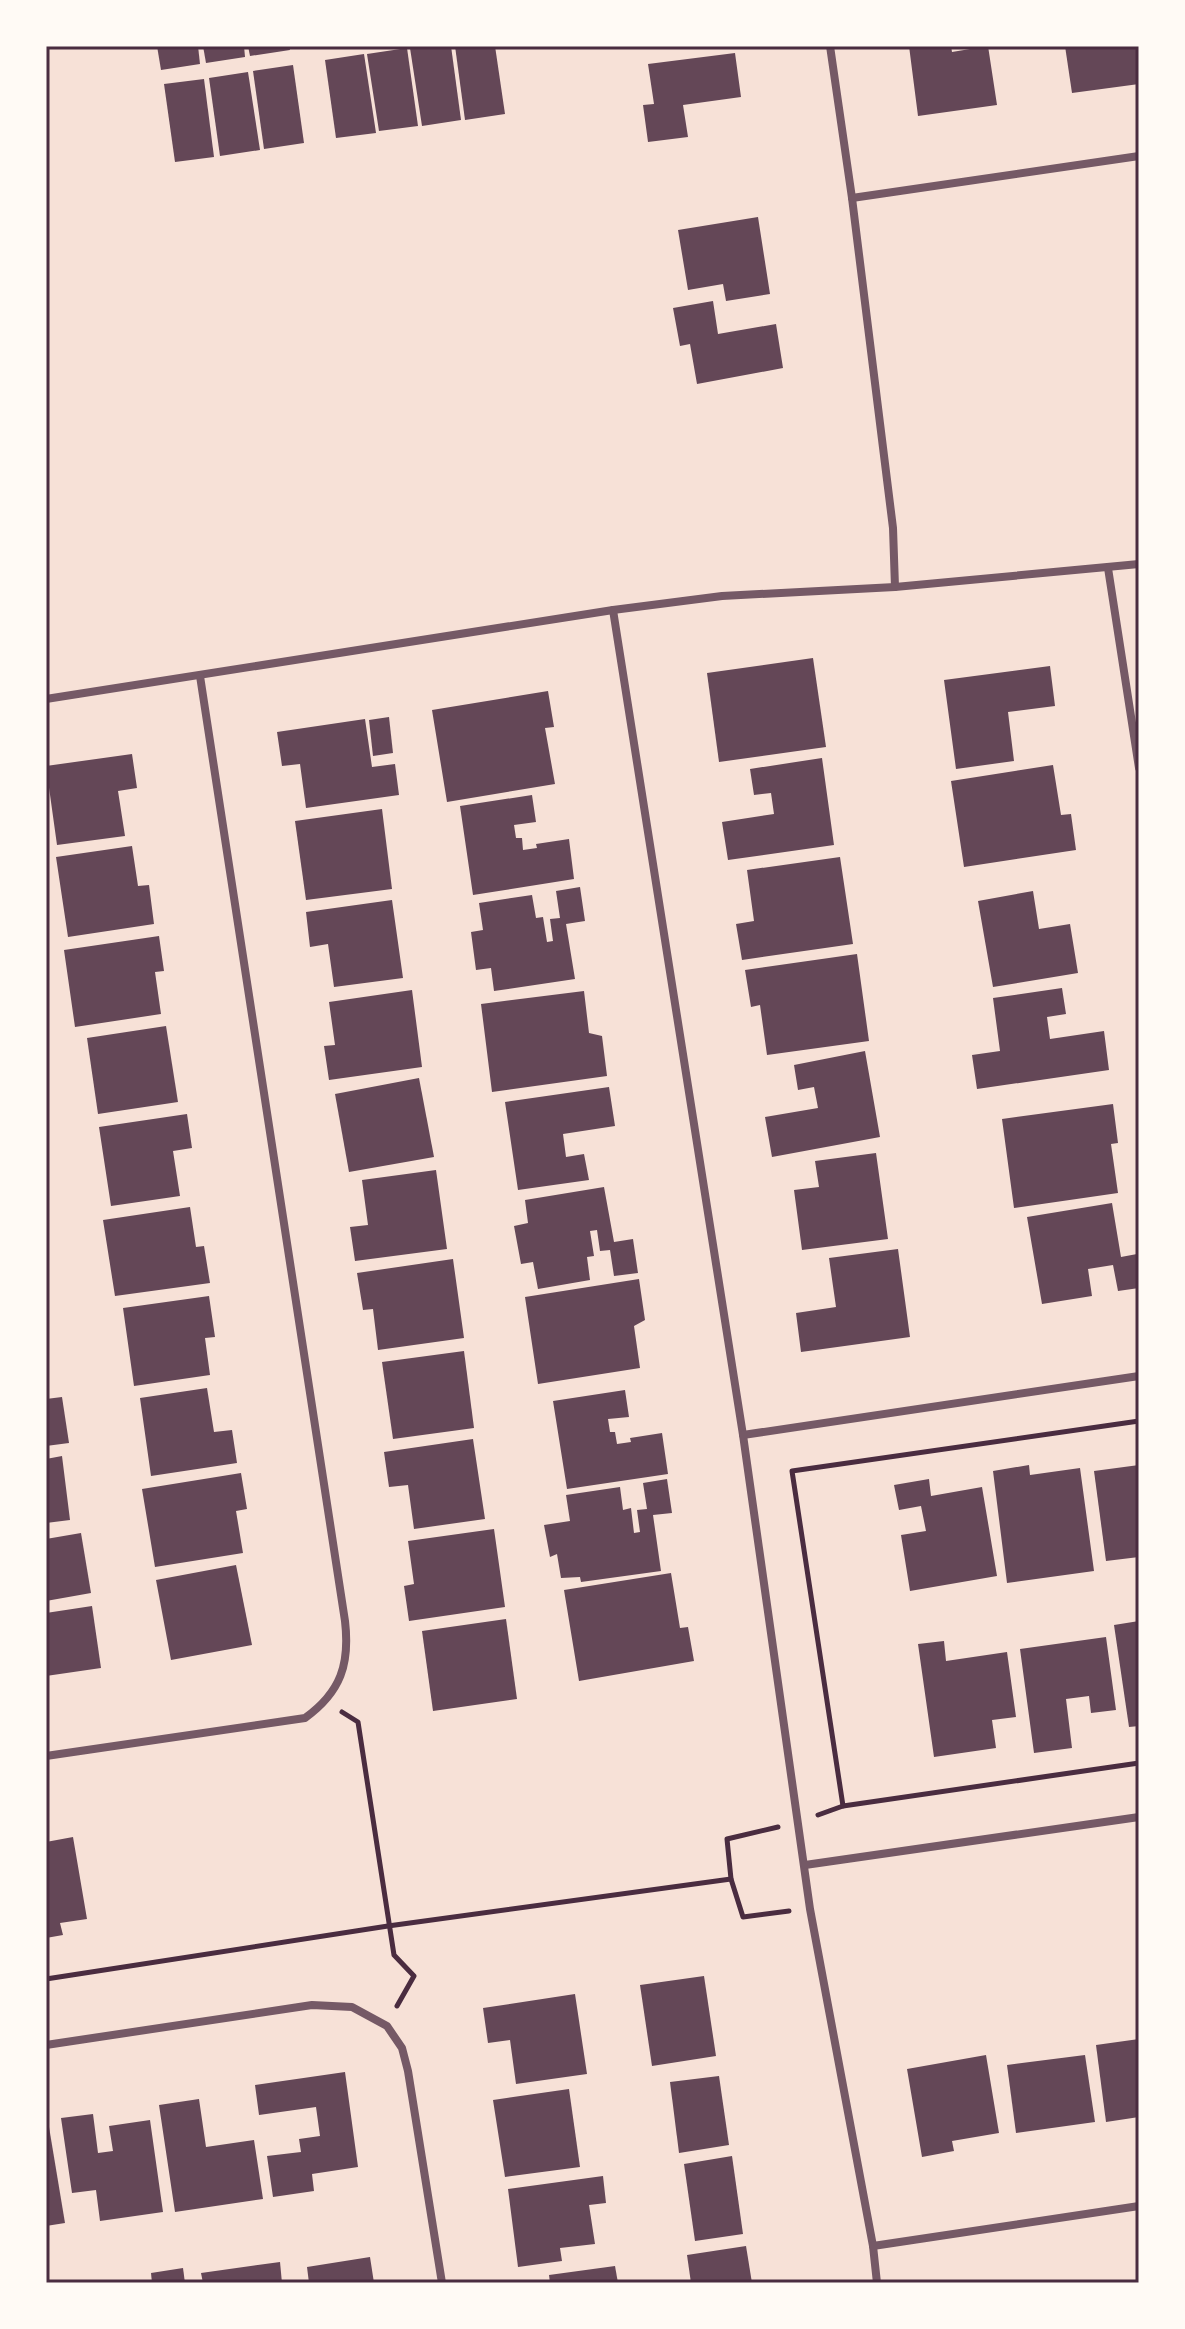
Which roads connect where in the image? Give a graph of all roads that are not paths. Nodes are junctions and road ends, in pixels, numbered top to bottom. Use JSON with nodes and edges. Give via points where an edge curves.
{"nodes":[{"id":1,"x":830,"y":46,"type":"edge"},
{"id":2,"x":1139,"y":156,"type":"edge"},
{"id":3,"x":852,"y":198,"type":"junction"},
{"id":4,"x":1139,"y":564,"type":"edge"},
{"id":5,"x":1108,"y":568,"type":"junction"},
{"id":6,"x":895,"y":587,"type":"junction"},
{"id":7,"x":613,"y":610,"type":"junction"},
{"id":8,"x":200,"y":676,"type":"junction"},
{"id":9,"x":46,"y":699,"type":"edge"},
{"id":10,"x":1139,"y":768,"type":"edge"},
{"id":11,"x":1139,"y":1376,"type":"edge"},
{"id":12,"x":743,"y":1435,"type":"junction"},
{"id":13,"x":46,"y":1756,"type":"edge"},
{"id":14,"x":1139,"y":1817,"type":"edge"},
{"id":15,"x":805,"y":1865,"type":"junction"},
{"id":16,"x":46,"y":2045,"type":"edge"},
{"id":17,"x":1139,"y":2206,"type":"edge"},
{"id":18,"x":873,"y":2246,"type":"junction"},
{"id":19,"x":442,"y":2283,"type":"edge"},
{"id":20,"x":877,"y":2283,"type":"edge"}],
"edges":[{"from":1,"to":3,"type":"street"},
{"from":2,"to":3,"type":"street"},
{"from":3,"to":6,"type":"street","via":[[893,528]]},
{"from":4,"to":5,"type":"street"},
{"from":5,"to":6,"type":"street"},
{"from":5,"to":10,"type":"street"},
{"from":6,"to":7,"type":"street","via":[[722,596]]},
{"from":7,"to":8,"type":"street"},
{"from":7,"to":12,"type":"street"},
{"from":8,"to":9,"type":"street"},
{"from":8,"to":13,"type":"street","via":[[347,1654],[338,1684],[305,1718]]},
{"from":11,"to":12,"type":"street"},
{"from":12,"to":15,"type":"street"},
{"from":14,"to":15,"type":"street"},
{"from":15,"to":18,"type":"street"},
{"from":16,"to":19,"type":"street","via":[[312,2005],[352,2007],[387,2026],[402,2048],[408,2071]]},
{"from":17,"to":18,"type":"street"},
{"from":18,"to":20,"type":"street"}]}
